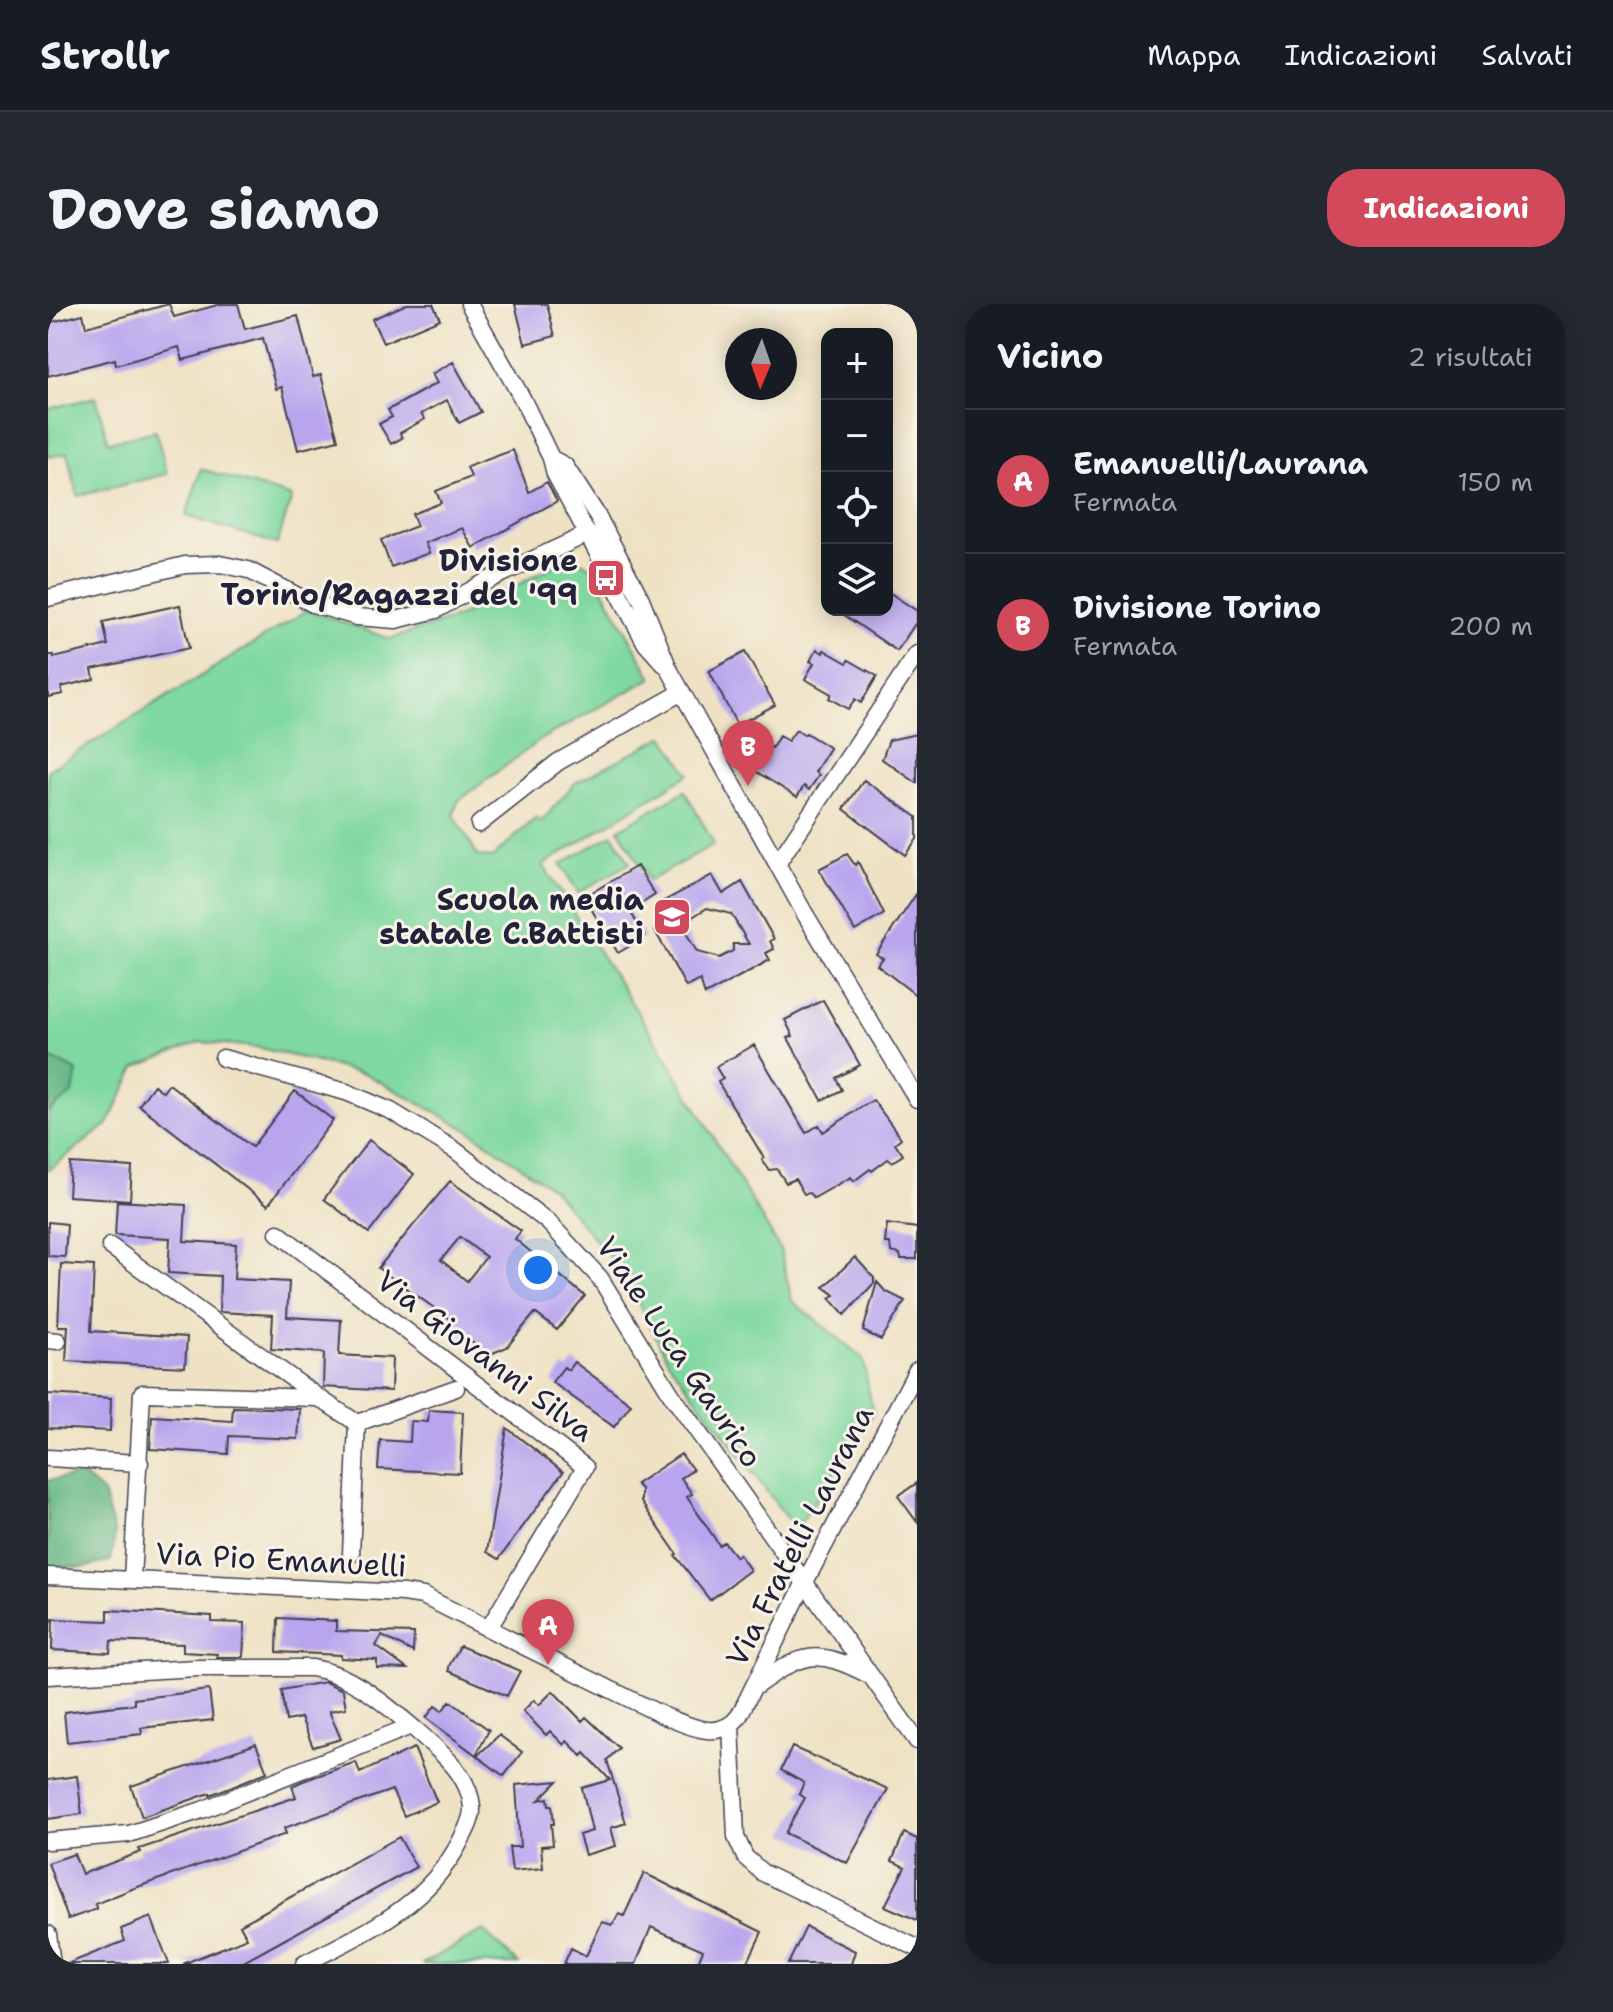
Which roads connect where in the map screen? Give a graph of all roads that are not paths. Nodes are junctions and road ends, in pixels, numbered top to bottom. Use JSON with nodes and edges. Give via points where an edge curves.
{"nodes":[{"id":1,"x":469,"y":304,"type":"edge"},
{"id":2,"x":551,"y":458,"type":"junction"},
{"id":3,"x":588,"y":535,"type":"junction"},
{"id":4,"x":48,"y":598,"type":"edge"},
{"id":5,"x":645,"y":608,"type":"junction"},
{"id":6,"x":917,"y":654,"type":"edge"},
{"id":7,"x":669,"y":669,"type":"junction"},
{"id":8,"x":682,"y":692,"type":"junction"},
{"id":9,"x":479,"y":824,"type":"dead end"},
{"id":10,"x":777,"y":864,"type":"junction"},
{"id":11,"x":223,"y":1058,"type":"dead end"},
{"id":12,"x":917,"y":1099,"type":"edge"},
{"id":13,"x":278,"y":1233,"type":"dead end"},
{"id":14,"x":110,"y":1246,"type":"dead end"},
{"id":15,"x":917,"y":1370,"type":"edge"},
{"id":16,"x":456,"y":1388,"type":"dead end"},
{"id":17,"x":319,"y":1398,"type":"junction"},
{"id":18,"x":357,"y":1423,"type":"junction"},
{"id":19,"x":48,"y":1458,"type":"edge"},
{"id":20,"x":140,"y":1463,"type":"junction"},
{"id":21,"x":351,"y":1554,"type":"dead end"},
{"id":22,"x":48,"y":1576,"type":"edge"},
{"id":23,"x":132,"y":1580,"type":"junction"},
{"id":24,"x":805,"y":1582,"type":"junction"},
{"id":25,"x":489,"y":1628,"type":"junction"},
{"id":26,"x":48,"y":1676,"type":"edge"},
{"id":27,"x":872,"y":1677,"type":"junction"},
{"id":28,"x":755,"y":1687,"type":"junction"},
{"id":29,"x":731,"y":1725,"type":"junction"},
{"id":30,"x":411,"y":1726,"type":"junction"},
{"id":31,"x":917,"y":1741,"type":"edge"},
{"id":32,"x":48,"y":1841,"type":"edge"},
{"id":33,"x":48,"y":1934,"type":"edge"},
{"id":34,"x":917,"y":1948,"type":"edge"},
{"id":35,"x":52,"y":1964,"type":"edge"},
{"id":36,"x":304,"y":1964,"type":"edge"}],
"edges":[{"from":1,"to":2,"type":"street"},
{"from":2,"to":3,"type":"street"},
{"from":2,"to":5,"type":"street","via":[[565,466],[597,515]]},
{"from":3,"to":4,"type":"street","via":[[436,610],[396,620],[357,617],[313,604],[248,570],[220,564],[185,565]]},
{"from":3,"to":5,"type":"street","via":[[598,536]]},
{"from":3,"to":7,"type":"street","via":[[646,644]]},
{"from":5,"to":7,"type":"street"},
{"from":6,"to":10,"type":"street"},
{"from":7,"to":8,"type":"street"},
{"from":8,"to":9,"type":"street","via":[[558,762]]},
{"from":8,"to":10,"type":"street"},
{"from":10,"to":12,"type":"street"},
{"from":11,"to":24,"type":"street","name":"Viale Luca Gaurico","via":[[346,1092],[391,1111],[455,1150],[548,1222],[600,1278],[671,1394]]},
{"from":13,"to":25,"type":"street","name":"Via Giovanni Silva","via":[[585,1467]]},
{"from":14,"to":17,"type":"street"},
{"from":15,"to":24,"type":"street","name":"Via Fratelli Laurana"},
{"from":16,"to":18,"type":"street"},
{"from":17,"to":18,"type":"street"},
{"from":17,"to":20,"type":"street","name":"Via Pio Emanuelli","via":[[142,1393]]},
{"from":18,"to":21,"type":"street","name":"Via Pio Emanuelli"},
{"from":19,"to":20,"type":"street"},
{"from":20,"to":23,"type":"street","name":"Via Pio Emanuelli"},
{"from":22,"to":23,"type":"street","name":"Via Pio Emanuelli"},
{"from":23,"to":25,"type":"street","name":"Via Pio Emanuelli","via":[[410,1594]]},
{"from":24,"to":27,"type":"street","name":"Viale Luca Gaurico"},
{"from":24,"to":28,"type":"street","name":"Via Fratelli Laurana"},
{"from":25,"to":29,"type":"street","name":"Via Pio Emanuelli","via":[[673,1719],[709,1731]]},
{"from":26,"to":30,"type":"street","via":[[312,1668],[344,1676]]},
{"from":27,"to":28,"type":"street","via":[[814,1656],[783,1666]]},
{"from":27,"to":31,"type":"street","name":"Viale Luca Gaurico"},
{"from":28,"to":29,"type":"street","name":"Via Fratelli Laurana"},
{"from":29,"to":34,"type":"street","via":[[736,1837],[745,1857],[763,1873]]},
{"from":30,"to":32,"type":"street","via":[[129,1834]]},
{"from":30,"to":36,"type":"street","via":[[451,1762],[465,1784],[473,1812],[466,1829],[442,1871],[412,1902]]},
{"from":33,"to":35,"type":"street"}]}
